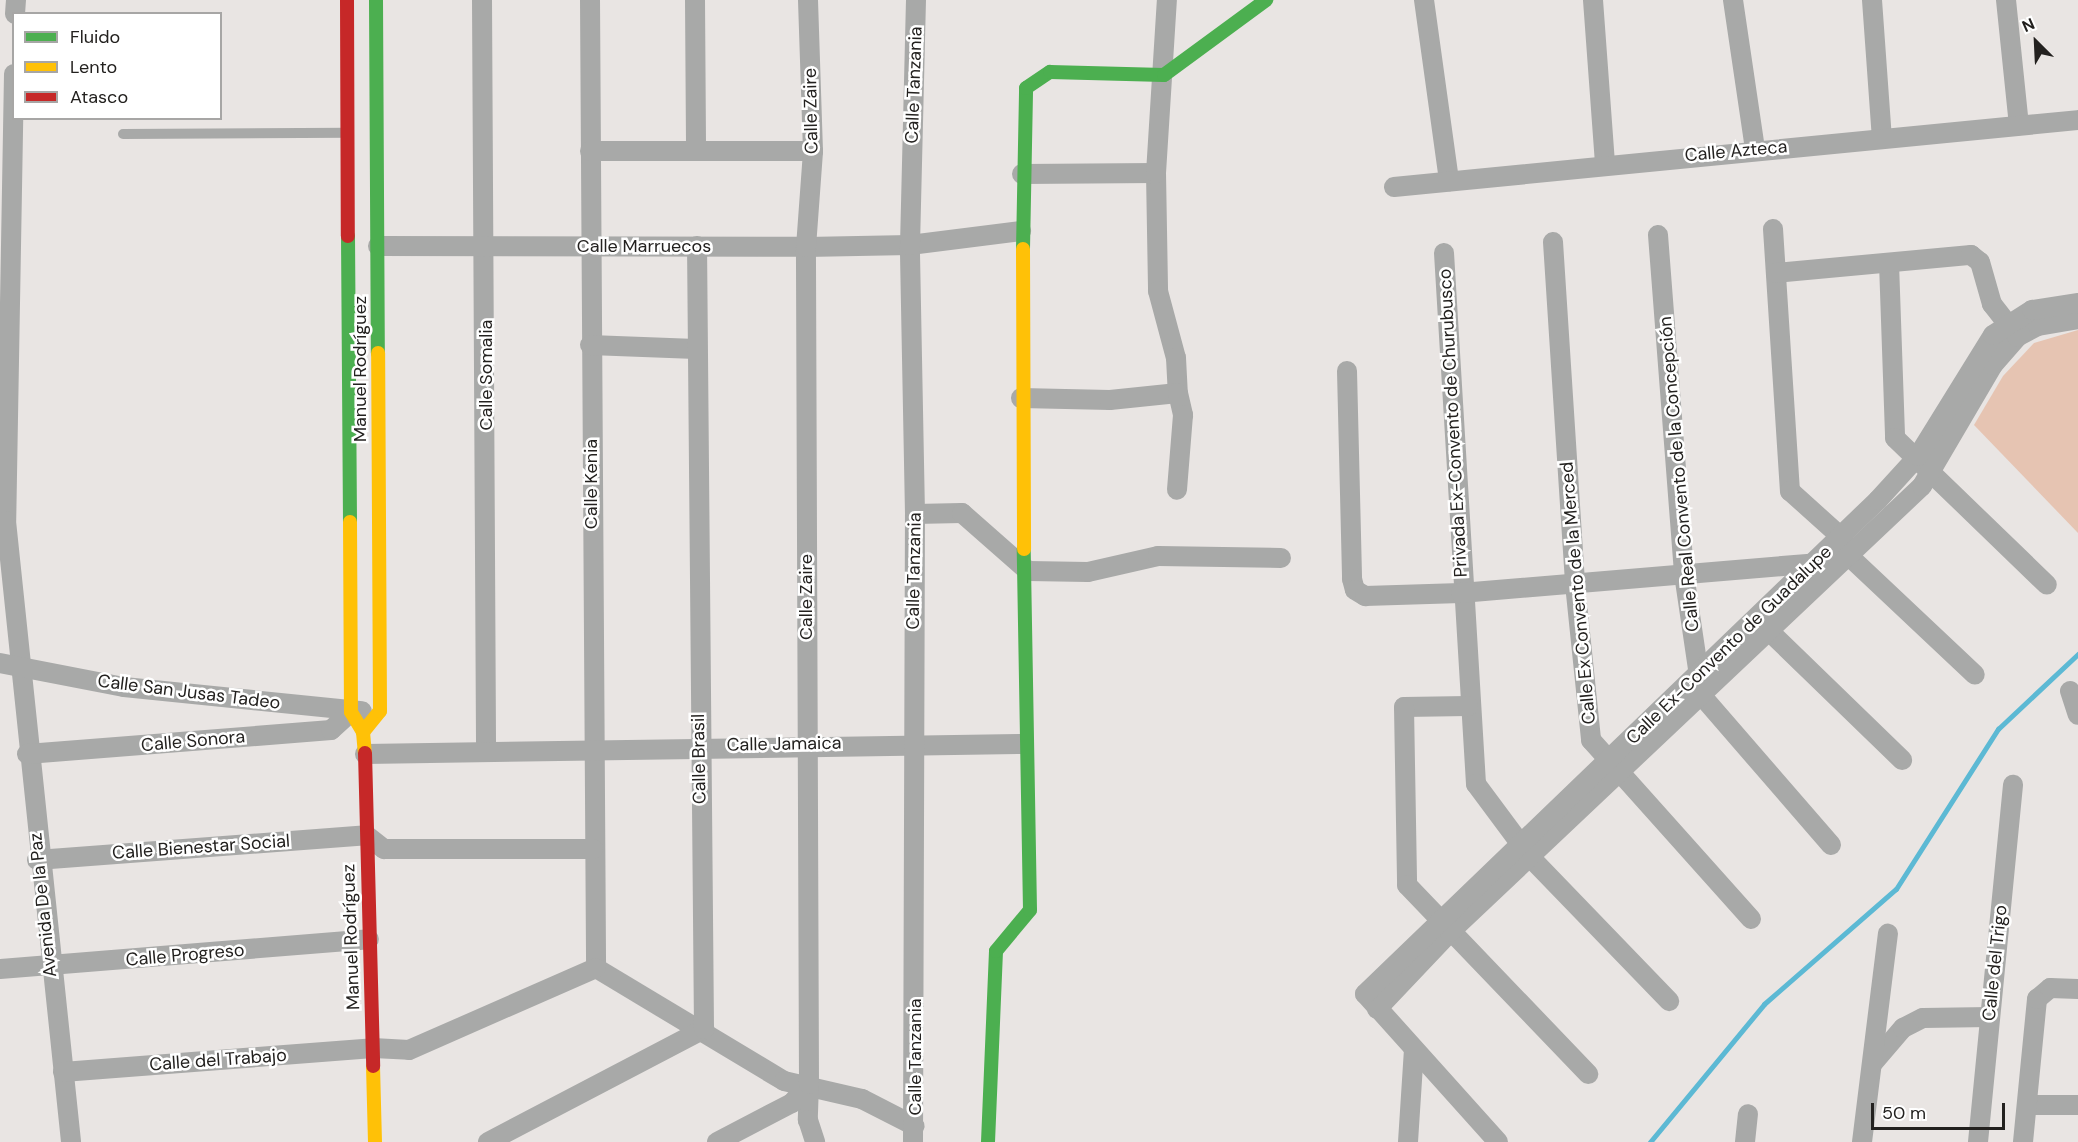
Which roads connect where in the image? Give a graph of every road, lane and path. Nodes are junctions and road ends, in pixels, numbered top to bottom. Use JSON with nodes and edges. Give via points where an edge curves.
{"nodes":[{"id":1,"x":347,"y":0,"type":"edge"},
{"id":2,"x":376,"y":0,"type":"edge"},
{"id":3,"x":482,"y":0,"type":"edge"},
{"id":4,"x":590,"y":0,"type":"edge"},
{"id":5,"x":695,"y":0,"type":"edge"},
{"id":6,"x":808,"y":0,"type":"edge"},
{"id":7,"x":916,"y":0,"type":"edge"},
{"id":8,"x":1167,"y":0,"type":"edge"},
{"id":9,"x":1266,"y":0,"type":"edge"},
{"id":10,"x":1424,"y":0,"type":"edge"},
{"id":11,"x":1593,"y":0,"type":"edge"},
{"id":12,"x":1734,"y":0,"type":"edge"},
{"id":13,"x":1872,"y":0,"type":"edge"},
{"id":14,"x":2006,"y":0,"type":"edge"},
{"id":15,"x":1164,"y":75,"type":"junction"},
{"id":16,"x":12,"y":120,"type":"edge"},
{"id":17,"x":2078,"y":120,"type":"edge"},
{"id":18,"x":2019,"y":125,"type":"junction"},
{"id":19,"x":350,"y":133,"type":"junction"},
{"id":20,"x":123,"y":134,"type":"dead end"},
{"id":21,"x":1882,"y":138,"type":"junction"},
{"id":22,"x":1755,"y":149,"type":"junction"},
{"id":23,"x":696,"y":150,"type":"junction"},
{"id":24,"x":590,"y":151,"type":"junction"},
{"id":25,"x":813,"y":151,"type":"junction"},
{"id":26,"x":1605,"y":164,"type":"junction"},
{"id":27,"x":1156,"y":173,"type":"junction"},
{"id":28,"x":1022,"y":174,"type":"junction"},
{"id":29,"x":1449,"y":181,"type":"junction"},
{"id":30,"x":1394,"y":187,"type":"dead end"},
{"id":31,"x":1773,"y":229,"type":"dead end"},
{"id":32,"x":1021,"y":231,"type":"junction"},
{"id":33,"x":1658,"y":235,"type":"dead end"},
{"id":34,"x":1553,"y":242,"type":"dead end"},
{"id":35,"x":591,"y":245,"type":"junction"},
{"id":36,"x":910,"y":245,"type":"junction"},
{"id":37,"x":378,"y":246,"type":"junction"},
{"id":38,"x":485,"y":246,"type":"junction"},
{"id":39,"x":697,"y":246,"type":"junction"},
{"id":40,"x":806,"y":247,"type":"junction"},
{"id":41,"x":1444,"y":253,"type":"dead end"},
{"id":42,"x":1888,"y":262,"type":"junction"},
{"id":43,"x":1776,"y":273,"type":"junction"},
{"id":44,"x":2078,"y":303,"type":"edge"},
{"id":45,"x":2078,"y":319,"type":"edge"},
{"id":46,"x":2013,"y":330,"type":"junction"},
{"id":47,"x":590,"y":345,"type":"junction"},
{"id":48,"x":696,"y":349,"type":"junction"},
{"id":49,"x":1347,"y":371,"type":"dead end"},
{"id":50,"x":1178,"y":393,"type":"junction"},
{"id":51,"x":1021,"y":398,"type":"junction"},
{"id":52,"x":5,"y":417,"type":"edge"},
{"id":53,"x":1924,"y":461,"type":"junction"},
{"id":54,"x":1177,"y":490,"type":"dead end"},
{"id":55,"x":915,"y":514,"type":"junction"},
{"id":56,"x":1841,"y":537,"type":"junction"},
{"id":57,"x":1281,"y":558,"type":"dead end"},
{"id":58,"x":1814,"y":562,"type":"junction"},
{"id":59,"x":1846,"y":562,"type":"junction"},
{"id":60,"x":1028,"y":571,"type":"junction"},
{"id":61,"x":1684,"y":574,"type":"junction"},
{"id":62,"x":1575,"y":584,"type":"junction"},
{"id":63,"x":2048,"y":585,"type":"dead end"},
{"id":64,"x":1461,"y":593,"type":"junction"},
{"id":65,"x":1767,"y":609,"type":"junction"},
{"id":66,"x":1770,"y":632,"type":"junction"},
{"id":67,"x":9,"y":665,"type":"edge"},
{"id":68,"x":1975,"y":675,"type":"dead end"},
{"id":69,"x":1699,"y":676,"type":"junction"},
{"id":70,"x":2070,"y":691,"type":"dead end"},
{"id":71,"x":1702,"y":696,"type":"junction"},
{"id":72,"x":1468,"y":706,"type":"junction"},
{"id":73,"x":351,"y":711,"type":"junction"},
{"id":74,"x":380,"y":711,"type":"junction"},
{"id":75,"x":2078,"y":715,"type":"edge"},
{"id":76,"x":363,"y":732,"type":"junction"},
{"id":77,"x":912,"y":742,"type":"junction"},
{"id":78,"x":806,"y":743,"type":"junction"},
{"id":79,"x":1023,"y":744,"type":"junction"},
{"id":80,"x":699,"y":746,"type":"junction"},
{"id":81,"x":593,"y":749,"type":"junction"},
{"id":82,"x":486,"y":750,"type":"junction"},
{"id":83,"x":27,"y":754,"type":"junction"},
{"id":84,"x":365,"y":754,"type":"junction"},
{"id":85,"x":1902,"y":760,"type":"dead end"},
{"id":86,"x":1615,"y":766,"type":"junction"},
{"id":87,"x":2013,"y":784,"type":"dead end"},
{"id":88,"x":366,"y":835,"type":"junction"},
{"id":89,"x":1830,"y":845,"type":"dead end"},
{"id":90,"x":593,"y":849,"type":"junction"},
{"id":91,"x":1526,"y":852,"type":"junction"},
{"id":92,"x":37,"y":860,"type":"junction"},
{"id":93,"x":1752,"y":919,"type":"dead end"},
{"id":94,"x":1444,"y":927,"type":"junction"},
{"id":95,"x":1888,"y":934,"type":"dead end"},
{"id":96,"x":369,"y":939,"type":"junction"},
{"id":97,"x":50,"y":967,"type":"junction"},
{"id":98,"x":597,"y":968,"type":"junction"},
{"id":99,"x":0,"y":969,"type":"edge"},
{"id":100,"x":2078,"y":989,"type":"edge"},
{"id":101,"x":1669,"y":1001,"type":"dead end"},
{"id":102,"x":1990,"y":1017,"type":"junction"},
{"id":103,"x":704,"y":1029,"type":"junction"},
{"id":104,"x":373,"y":1048,"type":"junction"},
{"id":105,"x":1414,"y":1050,"type":"junction"},
{"id":106,"x":1871,"y":1065,"type":"junction"},
{"id":107,"x":63,"y":1072,"type":"junction"},
{"id":108,"x":1588,"y":1074,"type":"dead end"},
{"id":109,"x":809,"y":1084,"type":"junction"},
{"id":110,"x":2027,"y":1105,"type":"junction"},
{"id":111,"x":2078,"y":1105,"type":"edge"},
{"id":112,"x":1748,"y":1114,"type":"dead end"},
{"id":113,"x":914,"y":1134,"type":"edge"},
{"id":114,"x":71,"y":1142,"type":"edge"},
{"id":115,"x":375,"y":1142,"type":"edge"},
{"id":116,"x":488,"y":1142,"type":"edge"},
{"id":117,"x":717,"y":1142,"type":"edge"},
{"id":118,"x":815,"y":1142,"type":"edge"},
{"id":119,"x":988,"y":1142,"type":"edge"},
{"id":120,"x":1408,"y":1142,"type":"edge"},
{"id":121,"x":1498,"y":1142,"type":"edge"},
{"id":122,"x":1745,"y":1142,"type":"edge"},
{"id":123,"x":1862,"y":1142,"type":"edge"},
{"id":124,"x":1978,"y":1142,"type":"edge"},
{"id":125,"x":2023,"y":1142,"type":"edge"}],
"edges":[{"from":1,"to":19,"type":"street","name":"Manuel Rodríguez"},
{"from":2,"to":37,"type":"street","name":"Manuel Rodríguez"},
{"from":3,"to":38,"type":"street","name":"Calle Somalia"},
{"from":4,"to":24,"type":"street","name":"Calle Kenia"},
{"from":5,"to":23,"type":"street"},
{"from":6,"to":25,"type":"street","name":"Calle Zaire"},
{"from":7,"to":36,"type":"street","name":"Calle Tanzania"},
{"from":8,"to":15,"type":"street"},
{"from":9,"to":15,"type":"street"},
{"from":10,"to":29,"type":"street"},
{"from":11,"to":26,"type":"street"},
{"from":12,"to":22,"type":"street"},
{"from":13,"to":21,"type":"street"},
{"from":14,"to":18,"type":"street"},
{"from":15,"to":27,"type":"street"},
{"from":15,"to":28,"type":"street","via":[[1126,78],[1050,72],[1038,78],[1026,88]]},
{"from":16,"to":52,"type":"street","name":"Avenida De la Paz"},
{"from":17,"to":18,"type":"street","name":"Calle Azteca"},
{"from":18,"to":21,"type":"street","name":"Calle Azteca"},
{"from":19,"to":20,"type":"lane"},
{"from":19,"to":73,"type":"street","name":"Manuel Rodríguez"},
{"from":21,"to":22,"type":"street","name":"Calle Azteca"},
{"from":22,"to":26,"type":"street","name":"Calle Azteca"},
{"from":23,"to":24,"type":"street"},
{"from":23,"to":25,"type":"street"},
{"from":24,"to":35,"type":"street","name":"Calle Kenia"},
{"from":25,"to":40,"type":"street","name":"Calle Zaire"},
{"from":26,"to":29,"type":"street","name":"Calle Azteca"},
{"from":27,"to":28,"type":"street"},
{"from":27,"to":50,"type":"street","via":[[1158,291],[1176,358]]},
{"from":28,"to":32,"type":"street"},
{"from":29,"to":30,"type":"street","name":"Calle Azteca"},
{"from":31,"to":43,"type":"street"},
{"from":32,"to":36,"type":"street","name":"Calle Marruecos"},
{"from":32,"to":51,"type":"street"},
{"from":33,"to":61,"type":"street","name":"Calle Real Convento de la Concepción"},
{"from":34,"to":62,"type":"street","name":"Calle Ex Convento de la Merced"},
{"from":35,"to":38,"type":"street","name":"Calle Marruecos"},
{"from":35,"to":39,"type":"street","name":"Calle Marruecos"},
{"from":35,"to":47,"type":"street","name":"Calle Kenia"},
{"from":36,"to":40,"type":"street","name":"Calle Marruecos"},
{"from":36,"to":55,"type":"street","name":"Calle Tanzania"},
{"from":37,"to":38,"type":"street","name":"Calle Marruecos"},
{"from":37,"to":74,"type":"street","name":"Manuel Rodríguez"},
{"from":38,"to":82,"type":"street","name":"Calle Somalia"},
{"from":39,"to":40,"type":"street","name":"Calle Marruecos"},
{"from":39,"to":48,"type":"street","name":"Calle Brasil"},
{"from":40,"to":78,"type":"street","name":"Calle Zaire"},
{"from":41,"to":64,"type":"street","name":"Privada Ex-Convento de Churubusco"},
{"from":42,"to":43,"type":"street"},
{"from":42,"to":46,"type":"street","via":[[1971,255],[1980,262],[1992,304]]},
{"from":42,"to":53,"type":"street","via":[[1891,422],[1895,438]]},
{"from":43,"to":56,"type":"street","via":[[1790,491]]},
{"from":44,"to":46,"type":"street","name":"Calle Ex-Convento de Guadalupe","via":[[2032,310]]},
{"from":45,"to":46,"type":"street","name":"Calle Ex-Convento de Guadalupe"},
{"from":46,"to":53,"type":"street","name":"Calle Ex-Convento de Guadalupe","via":[[1993,365]]},
{"from":47,"to":48,"type":"street"},
{"from":47,"to":81,"type":"street","name":"Calle Kenia"},
{"from":48,"to":80,"type":"street","name":"Calle Brasil"},
{"from":49,"to":64,"type":"street","via":[[1355,590],[1365,596]]},
{"from":50,"to":51,"type":"street","via":[[1110,399]]},
{"from":50,"to":54,"type":"street","via":[[1183,415]]},
{"from":51,"to":60,"type":"street"},
{"from":52,"to":67,"type":"street","name":"Avenida De la Paz"},
{"from":53,"to":56,"type":"street","name":"Calle Ex-Convento de Guadalupe"},
{"from":53,"to":59,"type":"street","name":"Calle Ex-Convento de Guadalupe","via":[[1922,486]]},
{"from":53,"to":63,"type":"street"},
{"from":55,"to":60,"type":"street","via":[[962,513]]},
{"from":55,"to":77,"type":"street","name":"Calle Tanzania"},
{"from":56,"to":58,"type":"street","name":"Calle Ex-Convento de Guadalupe"},
{"from":56,"to":59,"type":"street"},
{"from":57,"to":60,"type":"street","via":[[1158,556],[1089,572]]},
{"from":58,"to":59,"type":"street"},
{"from":58,"to":61,"type":"street"},
{"from":58,"to":65,"type":"street","name":"Calle Ex-Convento de Guadalupe"},
{"from":59,"to":66,"type":"street","name":"Calle Ex-Convento de Guadalupe"},
{"from":59,"to":68,"type":"street"},
{"from":60,"to":79,"type":"street"},
{"from":61,"to":62,"type":"street"},
{"from":61,"to":69,"type":"street","name":"Calle Real Convento de la Concepción"},
{"from":62,"to":64,"type":"street"},
{"from":62,"to":86,"type":"street","name":"Calle Ex Convento de la Merced","via":[[1591,740]]},
{"from":64,"to":72,"type":"street","name":"Privada Ex-Convento de Churubusco"},
{"from":65,"to":66,"type":"street"},
{"from":65,"to":69,"type":"street","name":"Calle Ex-Convento de Guadalupe"},
{"from":66,"to":71,"type":"street","name":"Calle Ex-Convento de Guadalupe"},
{"from":66,"to":85,"type":"street"},
{"from":67,"to":73,"type":"street","name":"Calle San Jusas Tadeo","via":[[124,687]]},
{"from":67,"to":83,"type":"street","name":"Avenida De la Paz"},
{"from":69,"to":71,"type":"street","name":"Calle Real Convento de la Concepción"},
{"from":69,"to":86,"type":"street","name":"Calle Ex-Convento de Guadalupe"},
{"from":70,"to":75,"type":"street"},
{"from":71,"to":86,"type":"street","name":"Calle Ex-Convento de Guadalupe"},
{"from":71,"to":89,"type":"street"},
{"from":72,"to":91,"type":"street","name":"Privada Ex-Convento de Churubusco","via":[[1476,784]]},
{"from":72,"to":94,"type":"street","via":[[1404,707],[1407,885]]},
{"from":73,"to":74,"type":"street","name":"Calle San Jusas Tadeo"},
{"from":73,"to":76,"type":"street","name":"Manuel Rodríguez"},
{"from":73,"to":83,"type":"street","name":"Calle Sonora","via":[[331,730]]},
{"from":74,"to":76,"type":"street"},
{"from":76,"to":84,"type":"street","name":"Manuel Rodríguez"},
{"from":77,"to":78,"type":"street","name":"Calle Jamaica"},
{"from":77,"to":79,"type":"street","name":"Calle Jamaica"},
{"from":77,"to":113,"type":"street","name":"Calle Tanzania"},
{"from":78,"to":80,"type":"street","name":"Calle Jamaica"},
{"from":78,"to":109,"type":"street","name":"Calle Zaire"},
{"from":79,"to":119,"type":"street","via":[[1030,910],[996,951]]},
{"from":80,"to":81,"type":"street","name":"Calle Jamaica"},
{"from":80,"to":103,"type":"street","name":"Calle Brasil"},
{"from":81,"to":82,"type":"street","name":"Calle Jamaica"},
{"from":81,"to":90,"type":"street","name":"Calle Kenia"},
{"from":82,"to":84,"type":"street","name":"Calle Jamaica"},
{"from":83,"to":92,"type":"street","name":"Avenida De la Paz"},
{"from":84,"to":88,"type":"street","name":"Manuel Rodríguez"},
{"from":86,"to":91,"type":"street","name":"Calle Ex-Convento de Guadalupe"},
{"from":86,"to":93,"type":"street","name":"Calle Ex Convento de la Merced"},
{"from":87,"to":102,"type":"street","name":"Calle del Trigo"},
{"from":88,"to":90,"type":"street","via":[[384,849]]},
{"from":88,"to":92,"type":"street","name":"Calle Bienestar Social"},
{"from":88,"to":96,"type":"street","name":"Manuel Rodríguez"},
{"from":90,"to":98,"type":"street","name":"Calle Kenia"},
{"from":91,"to":94,"type":"street","name":"Calle Ex-Convento de Guadalupe"},
{"from":91,"to":101,"type":"street","name":"Privada Ex-Convento de Churubusco"},
{"from":92,"to":97,"type":"street","name":"Avenida De la Paz"},
{"from":94,"to":105,"type":"street","name":"Calle Ex-Convento de Guadalupe","via":[[1371,1001]]},
{"from":94,"to":108,"type":"street"},
{"from":95,"to":106,"type":"street"},
{"from":96,"to":97,"type":"street","name":"Calle Progreso"},
{"from":96,"to":104,"type":"street","name":"Manuel Rodríguez"},
{"from":97,"to":99,"type":"street","name":"Calle Progreso"},
{"from":97,"to":107,"type":"street","name":"Avenida De la Paz"},
{"from":98,"to":103,"type":"street"},
{"from":98,"to":104,"type":"street","name":"Calle del Trabajo","via":[[408,1050]]},
{"from":100,"to":110,"type":"street","via":[[2050,988],[2037,999]]},
{"from":102,"to":106,"type":"street","via":[[1923,1018],[1887,1044]]},
{"from":102,"to":124,"type":"street","name":"Calle del Trigo"},
{"from":103,"to":109,"type":"street","via":[[784,1081]]},
{"from":103,"to":116,"type":"street"},
{"from":104,"to":107,"type":"street","name":"Calle del Trabajo"},
{"from":104,"to":115,"type":"street","name":"Manuel Rodríguez"},
{"from":105,"to":120,"type":"street"},
{"from":105,"to":121,"type":"street"},
{"from":106,"to":123,"type":"street"},
{"from":107,"to":114,"type":"street","name":"Avenida De la Paz"},
{"from":109,"to":113,"type":"street","via":[[862,1099]]},
{"from":109,"to":117,"type":"street","via":[[792,1103]]},
{"from":109,"to":118,"type":"street","name":"Calle Zaire","via":[[808,1120]]},
{"from":110,"to":111,"type":"street"},
{"from":110,"to":125,"type":"street"},
{"from":112,"to":122,"type":"street"}]}
